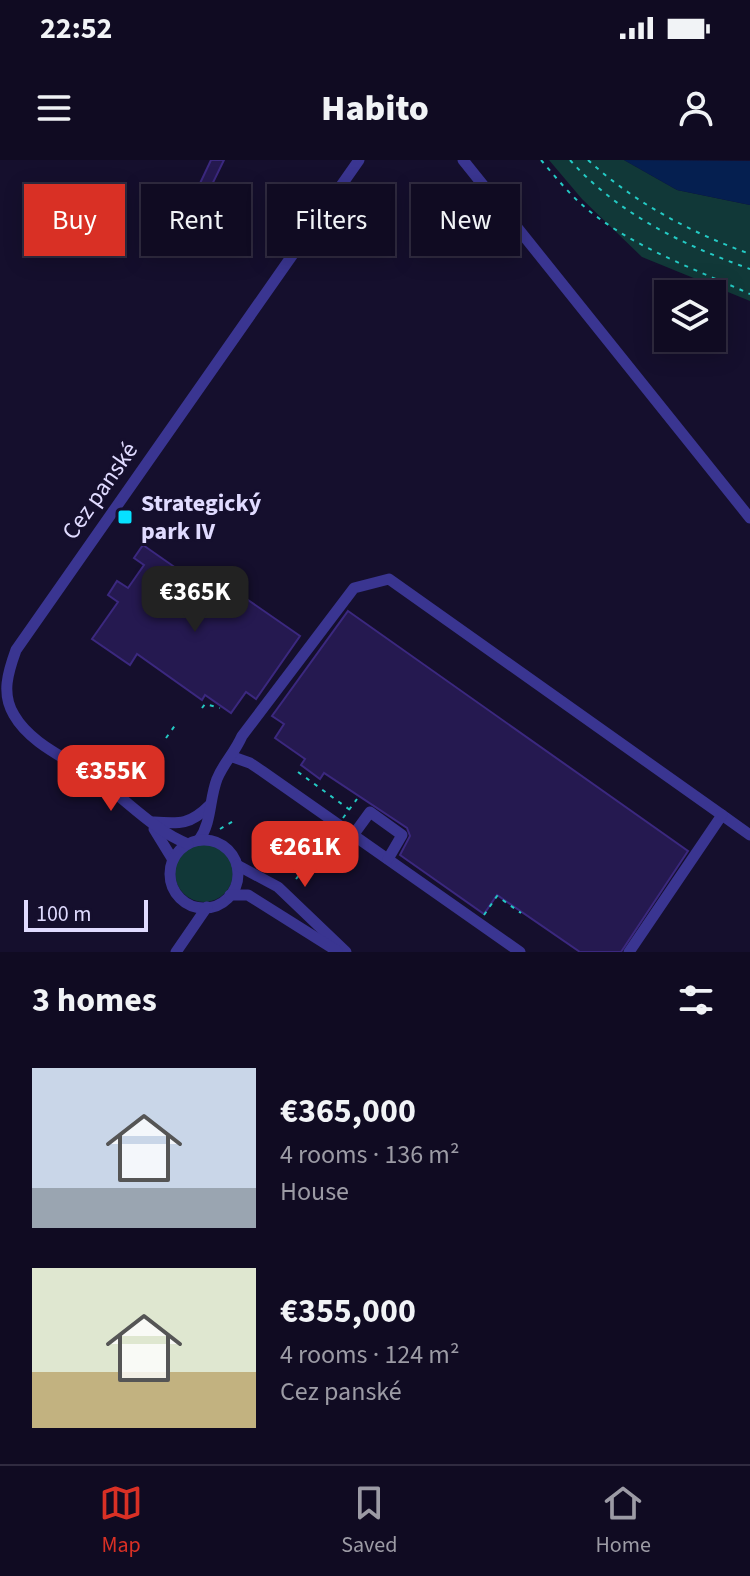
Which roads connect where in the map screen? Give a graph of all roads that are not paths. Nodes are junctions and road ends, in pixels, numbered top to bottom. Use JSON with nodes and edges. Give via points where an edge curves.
{"nodes":[{"id":1,"x":359,"y":160,"type":"edge"},
{"id":2,"x":463,"y":160,"type":"edge"},
{"id":3,"x":750,"y":518,"type":"edge"},
{"id":4,"x":233,"y":757,"type":"junction"},
{"id":5,"x":211,"y":804,"type":"junction"},
{"id":6,"x":722,"y":815,"type":"junction"},
{"id":7,"x":149,"y":822,"type":"junction"},
{"id":8,"x":356,"y":831,"type":"junction"},
{"id":9,"x":750,"y":835,"type":"edge"},
{"id":10,"x":194,"y":842,"type":"junction"},
{"id":11,"x":220,"y":844,"type":"junction"},
{"id":12,"x":388,"y":859,"type":"junction"},
{"id":13,"x":173,"y":860,"type":"junction"},
{"id":14,"x":237,"y":865,"type":"junction"},
{"id":15,"x":230,"y":895,"type":"junction"},
{"id":16,"x":187,"y":903,"type":"junction"},
{"id":17,"x":207,"y":907,"type":"junction"},
{"id":18,"x":186,"y":938,"type":"junction"},
{"id":19,"x":176,"y":952,"type":"edge"},
{"id":20,"x":338,"y":952,"type":"edge"},
{"id":21,"x":346,"y":952,"type":"edge"},
{"id":22,"x":520,"y":952,"type":"edge"},
{"id":23,"x":629,"y":952,"type":"edge"}],
"edges":[{"from":1,"to":7,"type":"street","name":"Cez panské","via":[[16,650],[7,676],[7,697],[26,730]]},
{"from":2,"to":3,"type":"street"},
{"from":4,"to":5,"type":"street","via":[[223,763]]},
{"from":4,"to":6,"type":"street","via":[[242,736],[354,588],[389,579]]},
{"from":4,"to":8,"type":"street"},
{"from":5,"to":7,"type":"street","via":[[180,824]]},
{"from":5,"to":10,"type":"street","via":[[207,829]]},
{"from":5,"to":11,"type":"street"},
{"from":6,"to":9,"type":"street"},
{"from":6,"to":23,"type":"street"},
{"from":7,"to":10,"type":"street","name":"Cez panské","via":[[174,838]]},
{"from":7,"to":13,"type":"street","name":"Cez panské"},
{"from":8,"to":12,"type":"street"},
{"from":8,"to":12,"type":"street","via":[[370,812],[402,835]]},
{"from":10,"to":11,"type":"street","name":"Cez panské"},
{"from":10,"to":13,"type":"street"},
{"from":11,"to":14,"type":"street"},
{"from":12,"to":22,"type":"street"},
{"from":13,"to":16,"type":"street","name":"Cez panské","via":[[172,884]]},
{"from":14,"to":15,"type":"street"},
{"from":14,"to":21,"type":"street","via":[[278,887]]},
{"from":15,"to":17,"type":"street"},
{"from":15,"to":20,"type":"street","via":[[248,895]]},
{"from":16,"to":17,"type":"street"},
{"from":16,"to":18,"type":"street","name":"Cez panské"},
{"from":17,"to":18,"type":"street"},
{"from":18,"to":19,"type":"street"}]}
